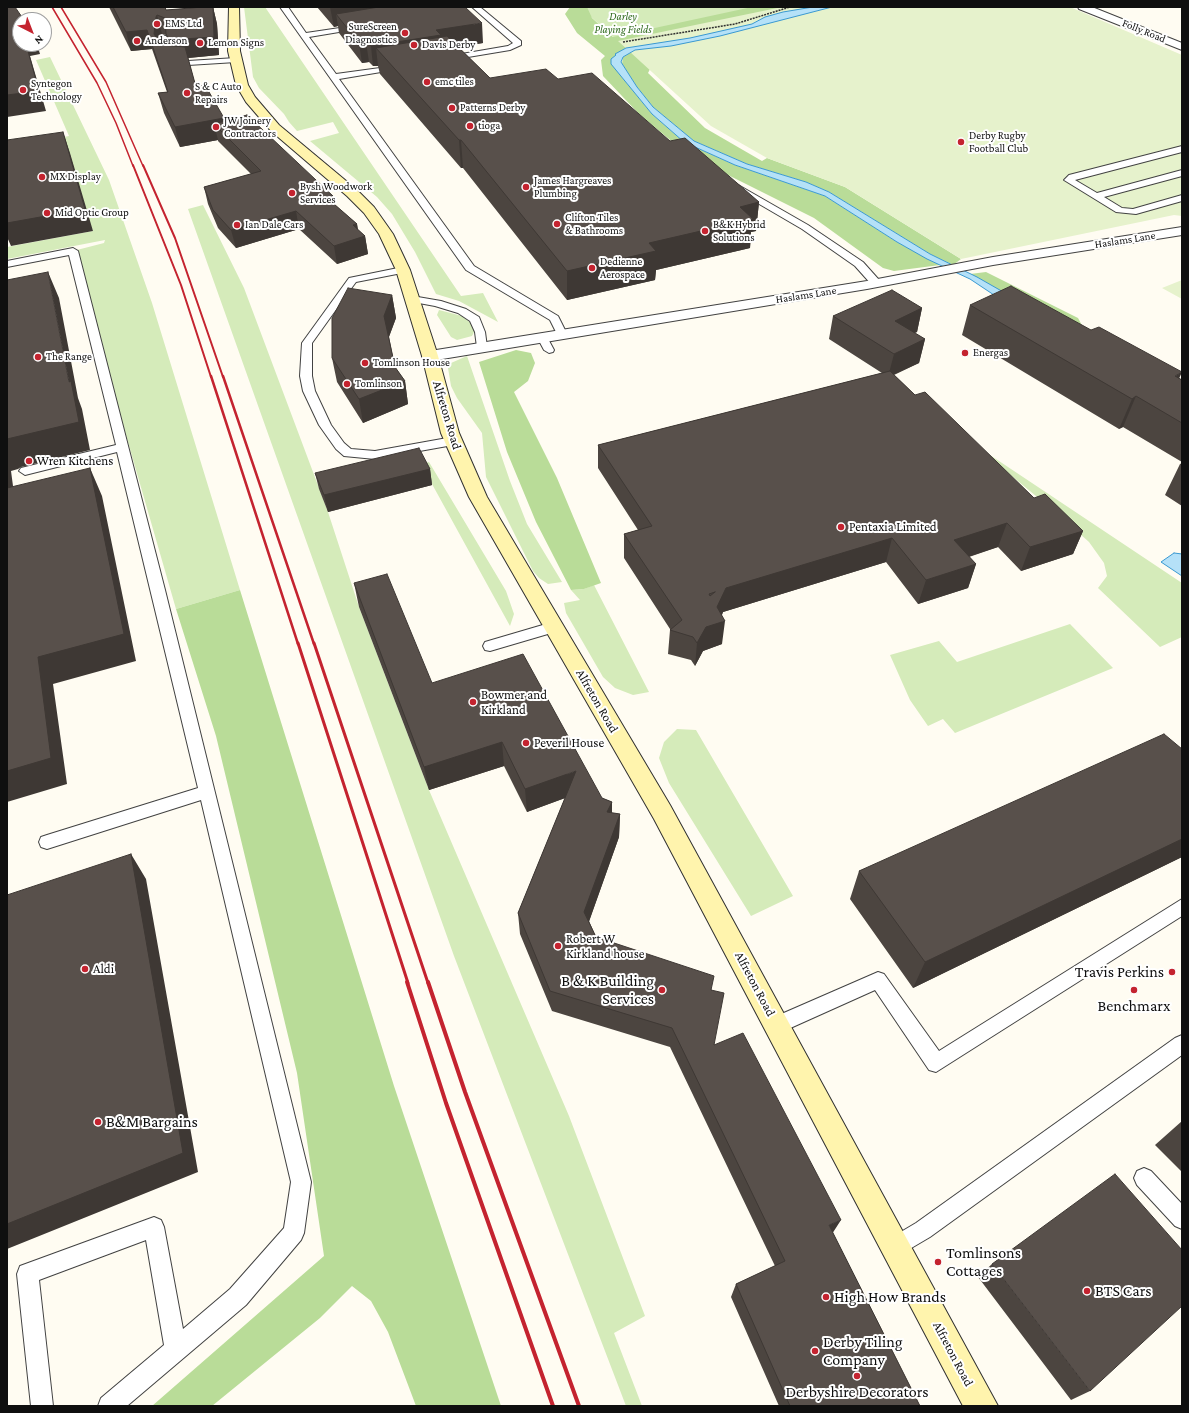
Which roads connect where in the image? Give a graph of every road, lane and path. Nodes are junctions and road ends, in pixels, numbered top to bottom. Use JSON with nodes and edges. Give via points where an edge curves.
{"nodes":[{"id":1,"x":234,"y":7,"type":"edge"},
{"id":2,"x":284,"y":7,"type":"edge"},
{"id":3,"x":780,"y":7,"type":"edge"},
{"id":4,"x":790,"y":7,"type":"edge"},
{"id":5,"x":1084,"y":7,"type":"edge"},
{"id":6,"x":474,"y":8,"type":"edge"},
{"id":7,"x":784,"y":9,"type":"junction"},
{"id":8,"x":367,"y":25,"type":"edge"},
{"id":9,"x":305,"y":35,"type":"junction"},
{"id":10,"x":165,"y":37,"type":"edge"},
{"id":11,"x":623,"y":42,"type":"dead end"},
{"id":12,"x":1182,"y":47,"type":"edge"},
{"id":13,"x":236,"y":60,"type":"junction"},
{"id":14,"x":442,"y":60,"type":"edge"},
{"id":15,"x":404,"y":66,"type":"edge"},
{"id":16,"x":335,"y":78,"type":"junction"},
{"id":17,"x":1182,"y":149,"type":"edge"},
{"id":18,"x":1182,"y":173,"type":"edge"},
{"id":19,"x":726,"y":181,"type":"edge"},
{"id":20,"x":1097,"y":196,"type":"junction"},
{"id":21,"x":1182,"y":198,"type":"edge"},
{"id":22,"x":1182,"y":232,"type":"edge"},
{"id":23,"x":7,"y":264,"type":"edge"},
{"id":24,"x":403,"y":270,"type":"junction"},
{"id":25,"x":876,"y":283,"type":"junction"},
{"id":26,"x":412,"y":299,"type":"junction"},
{"id":27,"x":562,"y":334,"type":"junction"},
{"id":28,"x":482,"y":347,"type":"junction"},
{"id":29,"x":430,"y":356,"type":"junction"},
{"id":30,"x":453,"y":441,"type":"junction"},
{"id":31,"x":122,"y":447,"type":"junction"},
{"id":32,"x":25,"y":471,"type":"dead end"},
{"id":33,"x":553,"y":627,"type":"junction"},
{"id":34,"x":490,"y":646,"type":"dead end"},
{"id":35,"x":207,"y":792,"type":"junction"},
{"id":36,"x":47,"y":842,"type":"dead end"},
{"id":37,"x":1182,"y":907,"type":"edge"},
{"id":38,"x":777,"y":1025,"type":"junction"},
{"id":39,"x":1182,"y":1044,"type":"edge"},
{"id":40,"x":1144,"y":1178,"type":"dead end"},
{"id":41,"x":1182,"y":1219,"type":"edge"},
{"id":42,"x":896,"y":1246,"type":"junction"},
{"id":43,"x":176,"y":1349,"type":"junction"},
{"id":44,"x":42,"y":1406,"type":"edge"},
{"id":45,"x":109,"y":1406,"type":"edge"},
{"id":46,"x":981,"y":1406,"type":"edge"}],
"edges":[{"from":1,"to":13,"type":"street","name":"Alfreton Road"},
{"from":2,"to":9,"type":"lane"},
{"from":3,"to":7,"type":"path"},
{"from":4,"to":7,"type":"path"},
{"from":5,"to":12,"type":"street","name":"Folly Road"},
{"from":6,"to":14,"type":"lane","via":[[518,43],[510,48]]},
{"from":7,"to":11,"type":"path","via":[[735,24]]},
{"from":8,"to":9,"type":"lane"},
{"from":9,"to":16,"type":"lane"},
{"from":10,"to":13,"type":"lane","via":[[166,57],[173,61],[188,63]]},
{"from":13,"to":24,"type":"street","name":"Alfreton Road","via":[[242,85],[261,114],[369,210],[386,234]]},
{"from":15,"to":16,"type":"lane"},
{"from":16,"to":27,"type":"lane","via":[[470,268],[554,318]]},
{"from":17,"to":20,"type":"lane","via":[[1072,177],[1069,180]]},
{"from":18,"to":20,"type":"lane"},
{"from":19,"to":25,"type":"lane","via":[[829,243],[859,264]]},
{"from":20,"to":21,"type":"lane","via":[[1119,210],[1134,212]]},
{"from":22,"to":25,"type":"street","name":"Haslams Lane","via":[[993,261]]},
{"from":23,"to":31,"type":"lane","via":[[73,251]]},
{"from":24,"to":26,"type":"street","name":"Alfreton Road"},
{"from":24,"to":30,"type":"lane","via":[[353,280],[346,288],[307,343],[306,376],[309,391],[325,424],[348,453],[375,455]]},
{"from":25,"to":27,"type":"street","name":"Haslams Lane"},
{"from":26,"to":28,"type":"lane","via":[[462,311],[475,319]]},
{"from":26,"to":29,"type":"street","name":"Alfreton Road"},
{"from":27,"to":28,"type":"street","name":"Haslams Lane","via":[[546,343]]},
{"from":28,"to":29,"type":"street","name":"Haslams Lane"},
{"from":29,"to":30,"type":"street","name":"Alfreton Road"},
{"from":30,"to":33,"type":"street","name":"Alfreton Road","via":[[478,496]]},
{"from":31,"to":32,"type":"lane"},
{"from":31,"to":35,"type":"lane"},
{"from":33,"to":34,"type":"lane"},
{"from":33,"to":38,"type":"street","name":"Alfreton Road","via":[[662,812]]},
{"from":35,"to":36,"type":"lane"},
{"from":35,"to":43,"type":"lane","via":[[301,1182],[294,1233],[238,1297]]},
{"from":37,"to":38,"type":"lane","via":[[936,1063],[878,980]]},
{"from":38,"to":42,"type":"street","name":"Alfreton Road"},
{"from":39,"to":42,"type":"lane","via":[[923,1230]]},
{"from":40,"to":41,"type":"lane"},
{"from":42,"to":46,"type":"street","name":"Alfreton Road"},
{"from":43,"to":44,"type":"lane","via":[[154,1227],[28,1274]]},
{"from":43,"to":45,"type":"lane"}]}
